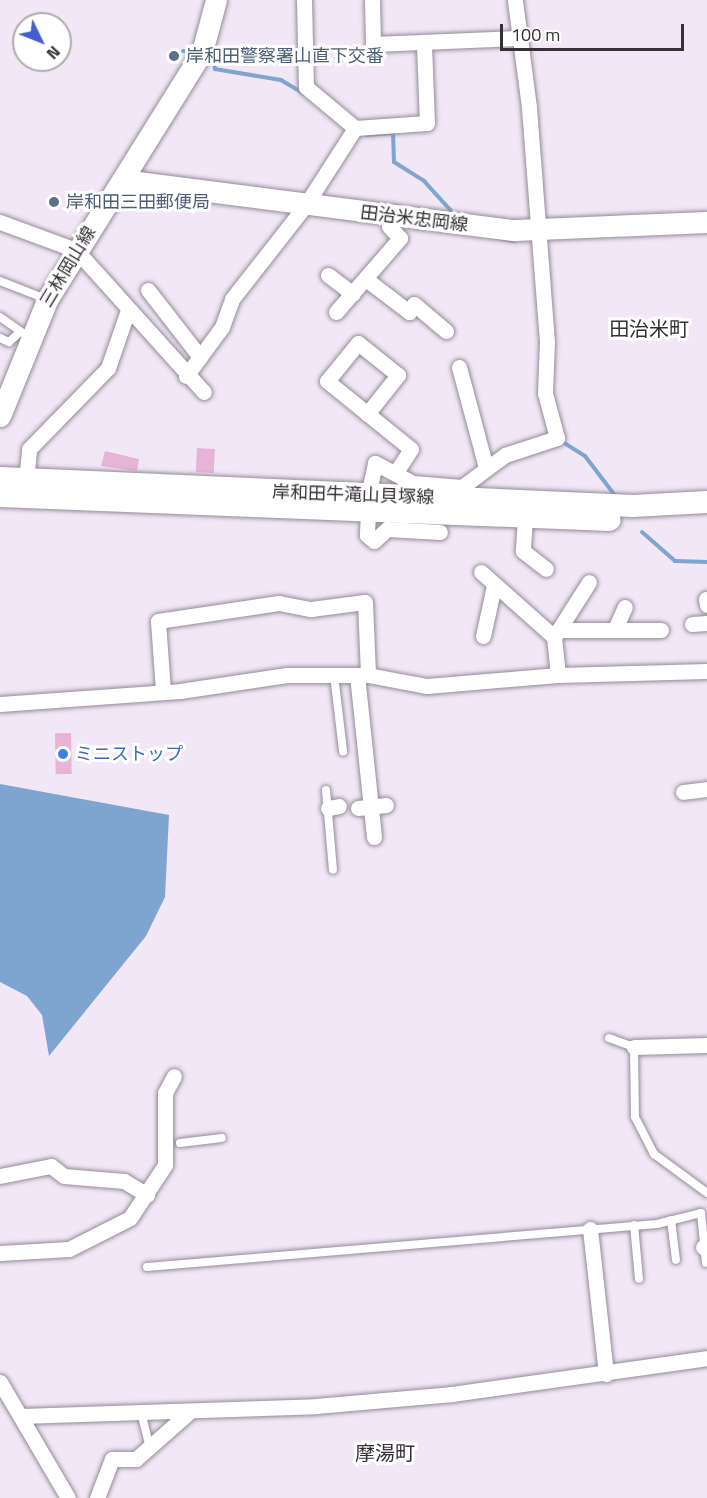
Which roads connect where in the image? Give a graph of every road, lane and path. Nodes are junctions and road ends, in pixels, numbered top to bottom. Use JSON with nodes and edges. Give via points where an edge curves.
{"nodes":[{"id":1,"x":216,"y":0,"type":"edge"},
{"id":2,"x":304,"y":0,"type":"edge"},
{"id":3,"x":372,"y":0,"type":"edge"},
{"id":4,"x":515,"y":0,"type":"edge"},
{"id":5,"x":518,"y":38,"type":"junction"},
{"id":6,"x":424,"y":44,"type":"junction"},
{"id":7,"x":355,"y":128,"type":"junction"},
{"id":8,"x":122,"y":180,"type":"junction"},
{"id":9,"x":305,"y":206,"type":"junction"},
{"id":10,"x":388,"y":216,"type":"junction"},
{"id":11,"x":0,"y":222,"type":"edge"},
{"id":12,"x":707,"y":222,"type":"edge"},
{"id":13,"x":536,"y":230,"type":"junction"},
{"id":14,"x":76,"y":250,"type":"junction"},
{"id":15,"x":328,"y":275,"type":"dead end"},
{"id":16,"x":367,"y":280,"type":"junction"},
{"id":17,"x":0,"y":281,"type":"edge"},
{"id":18,"x":148,"y":290,"type":"dead end"},
{"id":19,"x":353,"y":294,"type":"junction"},
{"id":20,"x":47,"y":300,"type":"junction"},
{"id":21,"x":128,"y":310,"type":"junction"},
{"id":22,"x":336,"y":312,"type":"dead end"},
{"id":23,"x":0,"y":317,"type":"edge"},
{"id":24,"x":446,"y":331,"type":"dead end"},
{"id":25,"x":24,"y":335,"type":"junction"},
{"id":26,"x":0,"y":338,"type":"edge"},
{"id":27,"x":200,"y":357,"type":"junction"},
{"id":28,"x":459,"y":367,"type":"dead end"},
{"id":29,"x":186,"y":376,"type":"junction"},
{"id":30,"x":5,"y":388,"type":"edge"},
{"id":31,"x":204,"y":392,"type":"dead end"},
{"id":32,"x":367,"y":414,"type":"junction"},
{"id":33,"x":0,"y":416,"type":"edge"},
{"id":34,"x":486,"y":468,"type":"junction"},
{"id":35,"x":396,"y":472,"type":"junction"},
{"id":36,"x":0,"y":478,"type":"edge"},
{"id":37,"x":26,"y":480,"type":"junction"},
{"id":38,"x":0,"y":496,"type":"edge"},
{"id":39,"x":707,"y":502,"type":"edge"},
{"id":40,"x":368,"y":504,"type":"junction"},
{"id":41,"x":707,"y":517,"type":"edge"},
{"id":42,"x":525,"y":519,"type":"junction"},
{"id":43,"x":440,"y":532,"type":"dead end"},
{"id":44,"x":546,"y":569,"type":"dead end"},
{"id":45,"x":481,"y":572,"type":"dead end"},
{"id":46,"x":589,"y":582,"type":"dead end"},
{"id":47,"x":494,"y":586,"type":"junction"},
{"id":48,"x":706,"y":598,"type":"edge"},
{"id":49,"x":707,"y":605,"type":"edge"},
{"id":50,"x":625,"y":607,"type":"dead end"},
{"id":51,"x":615,"y":629,"type":"junction"},
{"id":52,"x":661,"y":630,"type":"dead end"},
{"id":53,"x":557,"y":634,"type":"junction"},
{"id":54,"x":483,"y":636,"type":"dead end"},
{"id":55,"x":707,"y":671,"type":"edge"},
{"id":56,"x":334,"y":675,"type":"junction"},
{"id":57,"x":362,"y":675,"type":"junction"},
{"id":58,"x":558,"y":675,"type":"junction"},
{"id":59,"x":163,"y":691,"type":"junction"},
{"id":60,"x":0,"y":704,"type":"edge"},
{"id":61,"x":342,"y":751,"type":"dead end"},
{"id":62,"x":707,"y":789,"type":"edge"},
{"id":63,"x":326,"y":790,"type":"dead end"},
{"id":64,"x":683,"y":792,"type":"dead end"},
{"id":65,"x":374,"y":837,"type":"dead end"},
{"id":66,"x":333,"y":870,"type":"dead end"},
{"id":67,"x":609,"y":1038,"type":"dead end"},
{"id":68,"x":707,"y":1045,"type":"edge"},
{"id":69,"x":634,"y":1047,"type":"junction"},
{"id":70,"x":174,"y":1076,"type":"dead end"},
{"id":71,"x":222,"y":1138,"type":"dead end"},
{"id":72,"x":180,"y":1143,"type":"dead end"},
{"id":73,"x":0,"y":1176,"type":"edge"},
{"id":74,"x":707,"y":1193,"type":"edge"},
{"id":75,"x":147,"y":1195,"type":"junction"},
{"id":76,"x":671,"y":1220,"type":"junction"},
{"id":77,"x":634,"y":1225,"type":"junction"},
{"id":78,"x":590,"y":1228,"type":"junction"},
{"id":79,"x":705,"y":1247,"type":"edge"},
{"id":80,"x":0,"y":1253,"type":"edge"},
{"id":81,"x":676,"y":1260,"type":"dead end"},
{"id":82,"x":706,"y":1263,"type":"edge"},
{"id":83,"x":147,"y":1267,"type":"dead end"},
{"id":84,"x":639,"y":1279,"type":"dead end"},
{"id":85,"x":707,"y":1358,"type":"edge"},
{"id":86,"x":606,"y":1374,"type":"junction"},
{"id":87,"x":0,"y":1382,"type":"edge"},
{"id":88,"x":6,"y":1404,"type":"edge"},
{"id":89,"x":189,"y":1413,"type":"junction"},
{"id":90,"x":21,"y":1416,"type":"junction"},
{"id":91,"x":142,"y":1416,"type":"junction"},
{"id":92,"x":149,"y":1445,"type":"junction"},
{"id":93,"x":68,"y":1498,"type":"edge"},
{"id":94,"x":97,"y":1498,"type":"edge"}],
"edges":[{"from":1,"to":8,"type":"main road","name":"三林岡山線","via":[[202,52]]},
{"from":2,"to":7,"type":"street","via":[[306,87]]},
{"from":3,"to":6,"type":"street","via":[[373,44]]},
{"from":4,"to":5,"type":"street"},
{"from":5,"to":6,"type":"street"},
{"from":5,"to":13,"type":"street","via":[[529,107]]},
{"from":6,"to":7,"type":"street","via":[[427,123]]},
{"from":7,"to":9,"type":"street"},
{"from":8,"to":9,"type":"main road","name":"田治米忠岡線"},
{"from":8,"to":14,"type":"main road","name":"三林岡山線"},
{"from":9,"to":10,"type":"main road","name":"田治米忠岡線"},
{"from":9,"to":27,"type":"street","via":[[232,299],[222,327]]},
{"from":10,"to":13,"type":"main road","name":"田治米忠岡線"},
{"from":10,"to":16,"type":"street","via":[[388,226],[400,238]]},
{"from":11,"to":14,"type":"street"},
{"from":12,"to":13,"type":"main road","name":"田治米忠岡線"},
{"from":13,"to":34,"type":"street","via":[[547,342],[545,393],[557,438],[505,455]]},
{"from":14,"to":20,"type":"main road","name":"三林岡山線"},
{"from":14,"to":21,"type":"street"},
{"from":15,"to":19,"type":"street"},
{"from":16,"to":19,"type":"street"},
{"from":16,"to":24,"type":"street","via":[[409,312],[414,304]]},
{"from":17,"to":20,"type":"lane"},
{"from":18,"to":27,"type":"street","via":[[170,310]]},
{"from":19,"to":22,"type":"street"},
{"from":20,"to":25,"type":"main road","name":"三林岡山線"},
{"from":21,"to":29,"type":"street"},
{"from":21,"to":37,"type":"street","via":[[108,368],[29,449]]},
{"from":23,"to":25,"type":"lane","via":[[14,322]]},
{"from":25,"to":26,"type":"lane","via":[[9,342]]},
{"from":25,"to":30,"type":"main road","name":"三林岡山線"},
{"from":27,"to":29,"type":"street"},
{"from":28,"to":34,"type":"street"},
{"from":29,"to":31,"type":"street"},
{"from":30,"to":33,"type":"main road","name":"三林岡山線"},
{"from":32,"to":32,"type":"street","via":[[327,381],[358,343],[398,375]]},
{"from":32,"to":35,"type":"street","via":[[411,449]]},
{"from":34,"to":35,"type":"street","via":[[462,487],[413,483]]},
{"from":35,"to":40,"type":"street","via":[[375,463]]},
{"from":36,"to":37,"type":"main road","name":"岸和田牛滝山貝塚線"},
{"from":37,"to":40,"type":"main road","name":"岸和田牛滝山貝塚線"},
{"from":38,"to":40,"type":"main road","name":"岸和田牛滝山貝塚線"},
{"from":39,"to":40,"type":"main road","name":"岸和田牛滝山貝塚線","via":[[633,506]]},
{"from":40,"to":42,"type":"main road","name":"岸和田牛滝山貝塚線"},
{"from":40,"to":43,"type":"street","via":[[367,535],[374,541],[387,529]]},
{"from":41,"to":42,"type":"main road","name":"岸和田牛滝山貝塚線"},
{"from":42,"to":44,"type":"street","via":[[523,551]]},
{"from":45,"to":47,"type":"street"},
{"from":46,"to":53,"type":"street"},
{"from":47,"to":53,"type":"street"},
{"from":47,"to":54,"type":"street"},
{"from":48,"to":49,"type":"street"},
{"from":50,"to":51,"type":"street"},
{"from":51,"to":52,"type":"street"},
{"from":51,"to":53,"type":"street"},
{"from":53,"to":58,"type":"street"},
{"from":55,"to":58,"type":"street"},
{"from":56,"to":57,"type":"street"},
{"from":56,"to":59,"type":"street"},
{"from":56,"to":61,"type":"lane"},
{"from":57,"to":58,"type":"street","via":[[428,686]]},
{"from":57,"to":59,"type":"street","via":[[365,602],[311,609],[279,603],[158,621]]},
{"from":57,"to":65,"type":"street","via":[[372,746]]},
{"from":59,"to":60,"type":"street"},
{"from":62,"to":64,"type":"street"},
{"from":63,"to":66,"type":"lane","via":[[333,807]]},
{"from":67,"to":69,"type":"lane"},
{"from":68,"to":69,"type":"street"},
{"from":69,"to":74,"type":"lane","via":[[635,1117],[654,1154]]},
{"from":70,"to":75,"type":"street","via":[[165,1093],[165,1165]]},
{"from":71,"to":72,"type":"lane"},
{"from":73,"to":75,"type":"street","via":[[51,1166],[64,1176],[124,1181]]},
{"from":75,"to":80,"type":"street","via":[[130,1218],[69,1249]]},
{"from":76,"to":77,"type":"lane"},
{"from":76,"to":79,"type":"lane","via":[[701,1213]]},
{"from":76,"to":81,"type":"lane"},
{"from":77,"to":78,"type":"lane"},
{"from":77,"to":84,"type":"lane"},
{"from":78,"to":83,"type":"lane"},
{"from":78,"to":86,"type":"street"},
{"from":79,"to":82,"type":"lane"},
{"from":85,"to":86,"type":"street"},
{"from":86,"to":89,"type":"street","via":[[452,1394]]},
{"from":87,"to":88,"type":"street"},
{"from":88,"to":90,"type":"street"},
{"from":89,"to":91,"type":"street"},
{"from":89,"to":92,"type":"street"},
{"from":90,"to":91,"type":"street"},
{"from":90,"to":93,"type":"street"},
{"from":91,"to":92,"type":"lane"},
{"from":92,"to":94,"type":"street","via":[[136,1459],[111,1459]]}]}
